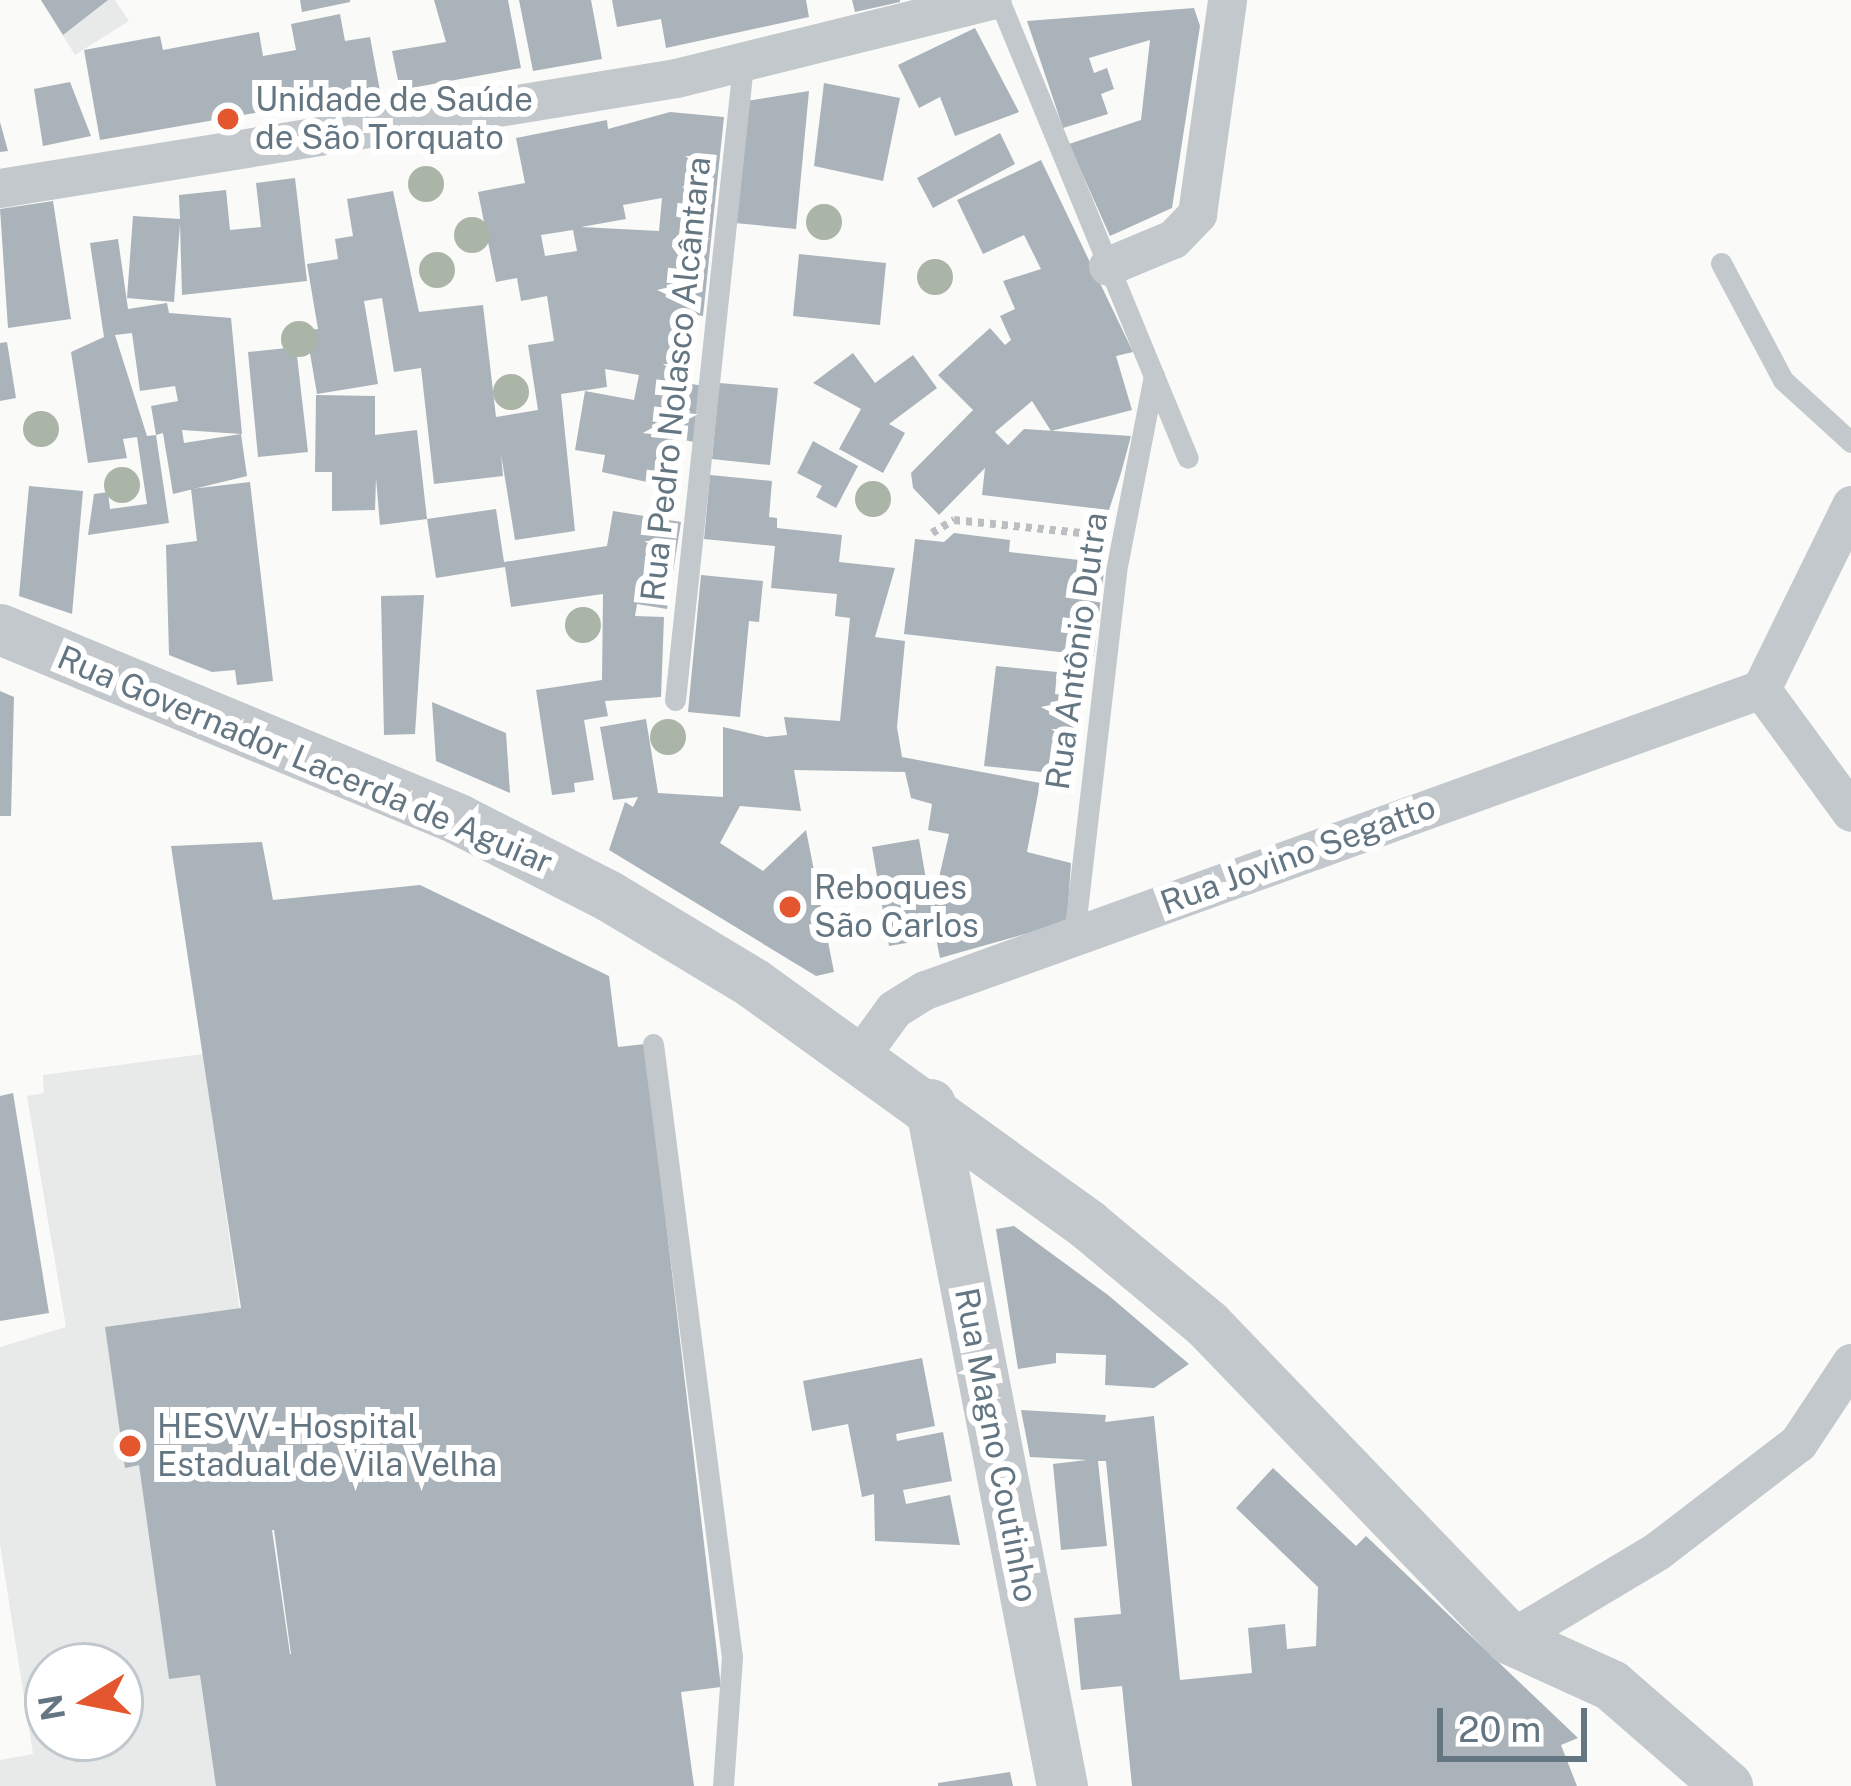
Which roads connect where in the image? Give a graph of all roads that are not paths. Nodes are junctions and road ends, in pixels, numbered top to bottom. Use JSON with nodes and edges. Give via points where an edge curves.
{"nodes":[{"id":1,"x":995,"y":0,"type":"edge"},
{"id":2,"x":1227,"y":0,"type":"edge"},
{"id":3,"x":743,"y":65,"type":"junction"},
{"id":4,"x":0,"y":188,"type":"edge"},
{"id":5,"x":1720,"y":263,"type":"dead end"},
{"id":6,"x":1108,"y":266,"type":"junction"},
{"id":7,"x":1154,"y":376,"type":"junction"},
{"id":8,"x":1851,"y":442,"type":"edge"},
{"id":9,"x":1188,"y":458,"type":"dead end"},
{"id":10,"x":1851,"y":505,"type":"edge"},
{"id":11,"x":0,"y":629,"type":"edge"},
{"id":12,"x":1761,"y":689,"type":"junction"},
{"id":13,"x":675,"y":700,"type":"dead end"},
{"id":14,"x":1851,"y":812,"type":"edge"},
{"id":15,"x":1074,"y":936,"type":"junction"},
{"id":16,"x":653,"y":1044,"type":"dead end"},
{"id":17,"x":860,"y":1057,"type":"junction"},
{"id":18,"x":930,"y":1104,"type":"junction"},
{"id":19,"x":1851,"y":1363,"type":"edge"},
{"id":20,"x":1510,"y":1639,"type":"junction"},
{"id":21,"x":723,"y":1786,"type":"edge"},
{"id":22,"x":1062,"y":1786,"type":"edge"},
{"id":23,"x":1727,"y":1786,"type":"edge"}],
"edges":[{"from":1,"to":3,"type":"street"},
{"from":1,"to":6,"type":"lane"},
{"from":2,"to":6,"type":"street","via":[[1197,214],[1173,239]]},
{"from":3,"to":4,"type":"street"},
{"from":3,"to":13,"type":"lane","name":"Rua Pedro Nolasco Alcântara"},
{"from":5,"to":8,"type":"lane","via":[[1783,380]]},
{"from":6,"to":7,"type":"lane"},
{"from":7,"to":9,"type":"lane"},
{"from":7,"to":15,"type":"lane","name":"Rua Antônio Dutra","via":[[1122,537]]},
{"from":10,"to":12,"type":"street"},
{"from":11,"to":17,"type":"street","name":"Rua Governador Lacerda de Aguiar","via":[[535,856],[682,938]]},
{"from":12,"to":14,"type":"street"},
{"from":12,"to":15,"type":"street","name":"Rua Jovino Segatto"},
{"from":15,"to":17,"type":"street","name":"Rua Jovino Segatto","via":[[908,1000]]},
{"from":16,"to":21,"type":"lane","via":[[732,1657]]},
{"from":17,"to":18,"type":"street","name":"Rua Governador Lacerda de Aguiar"},
{"from":18,"to":20,"type":"street","name":"Rua Governador Lacerda de Aguiar","via":[[1207,1324]]},
{"from":18,"to":22,"type":"street","name":"Rua Magno Coutinho"},
{"from":19,"to":20,"type":"street","via":[[1798,1443],[1658,1551]]},
{"from":20,"to":23,"type":"street","name":"Rua Governador Lacerda de Aguiar","via":[[1611,1685]]}]}
